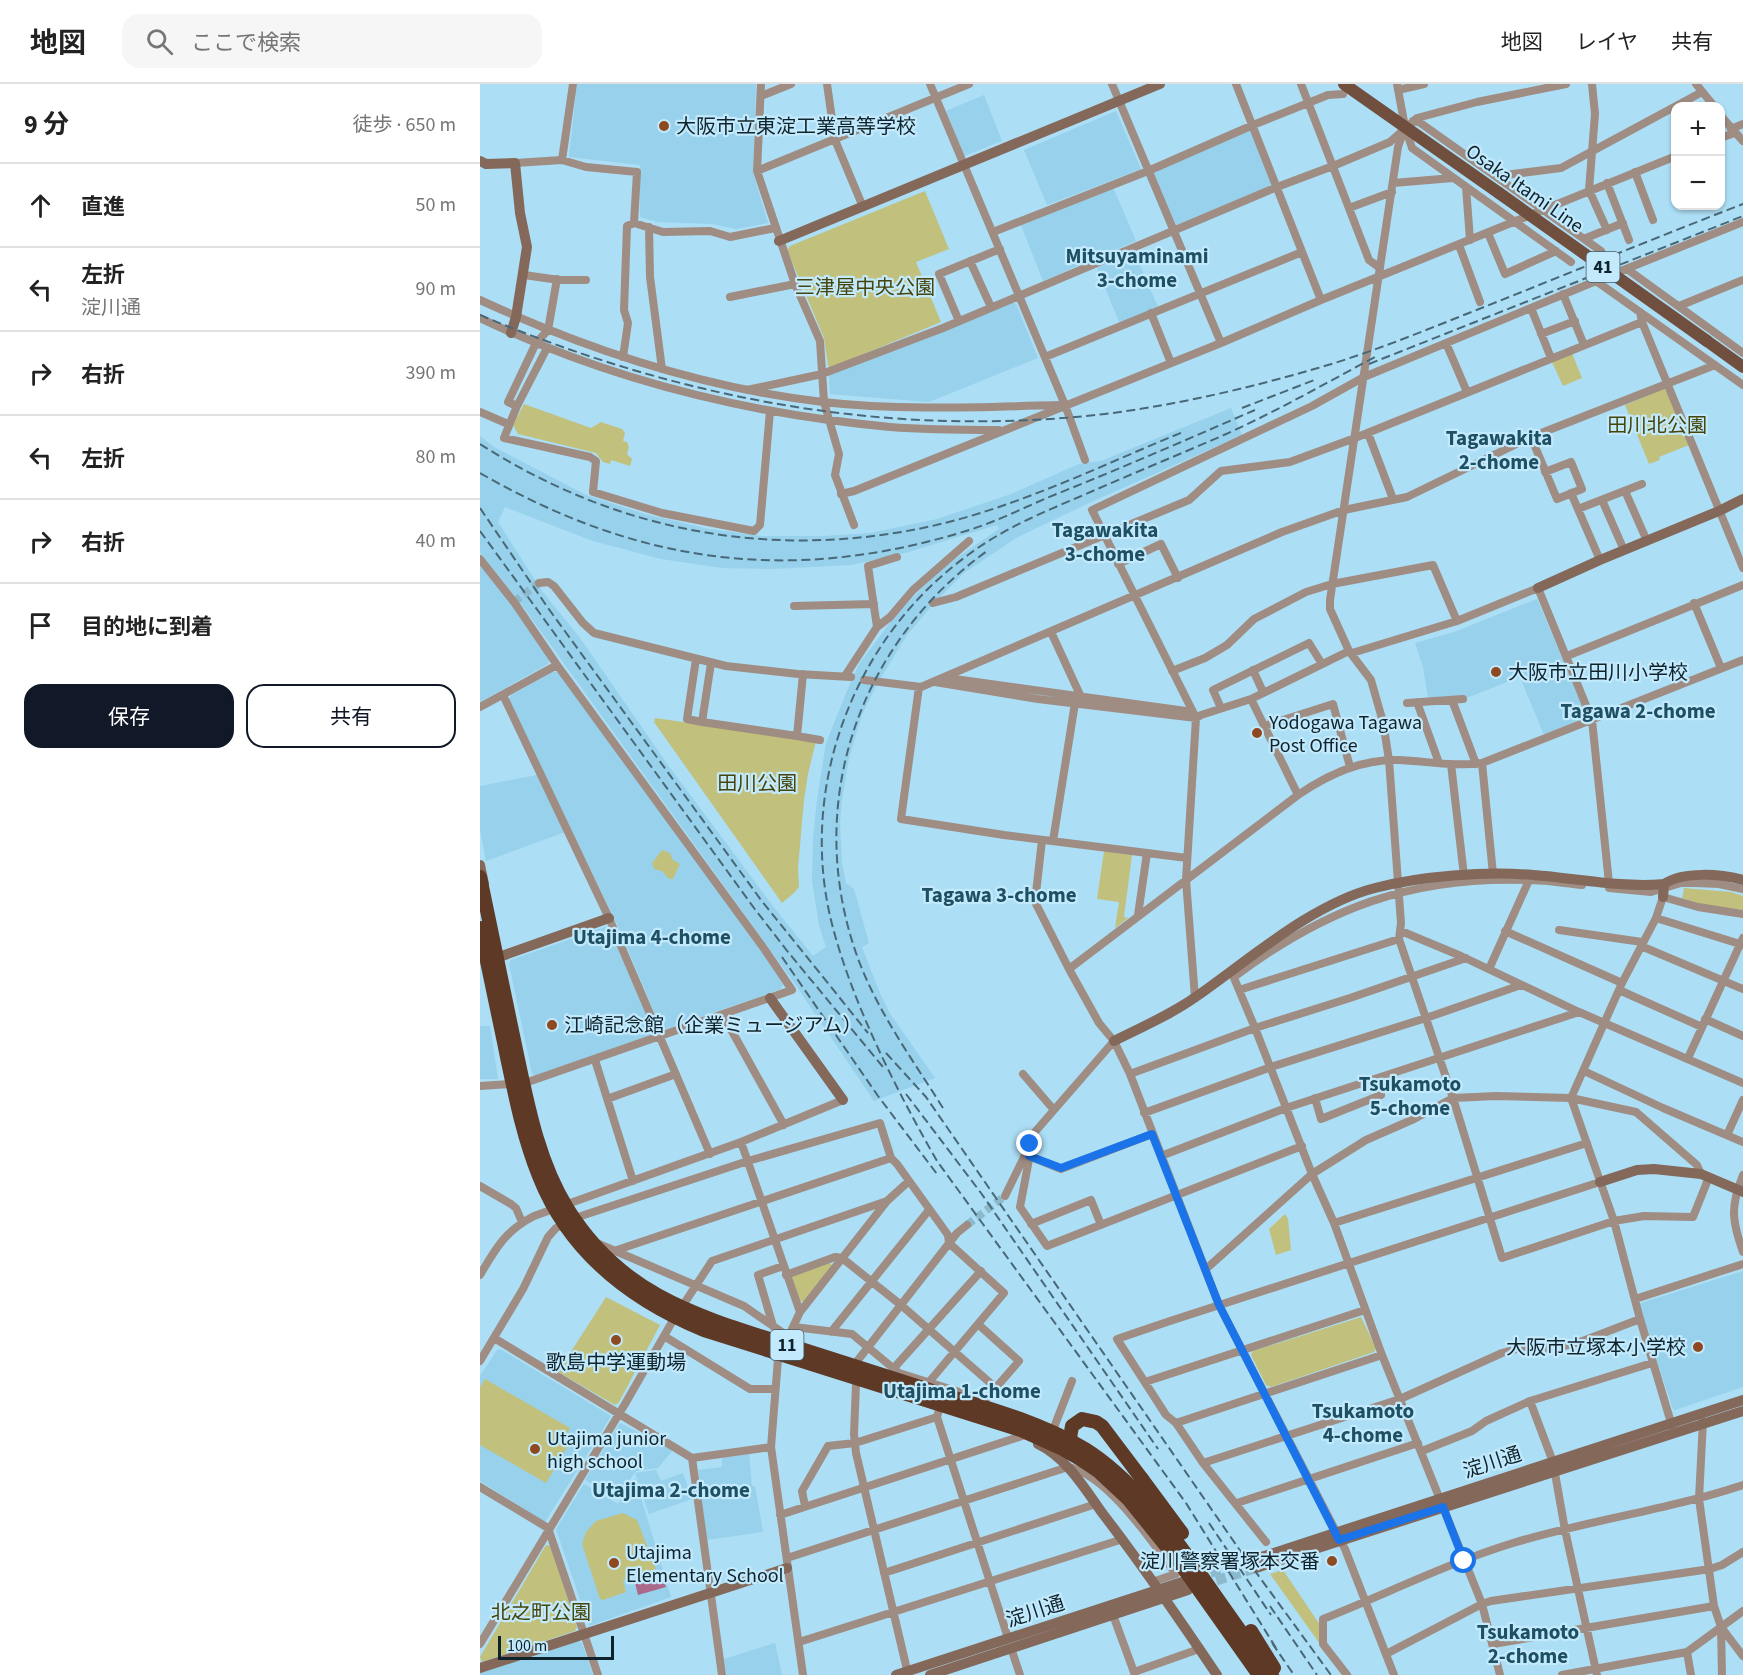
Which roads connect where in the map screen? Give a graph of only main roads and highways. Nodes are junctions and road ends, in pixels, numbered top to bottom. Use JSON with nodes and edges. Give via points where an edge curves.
{"nodes":[{"id":1,"x":1343,"y":89,"type":"edge"},
{"id":2,"x":1743,"y":367,"type":"edge"},
{"id":3,"x":480,"y":877,"type":"edge"},
{"id":4,"x":480,"y":928,"type":"edge"},
{"id":5,"x":1101,"y":1467,"type":"dead end"},
{"id":6,"x":1259,"y":1675,"type":"edge"},
{"id":7,"x":1272,"y":1675,"type":"edge"},
{"id":8,"x":1278,"y":1675,"type":"edge"}],
"edges":[{"from":1,"to":2,"type":"main road","name":"Osaka Itami Line","number":"41","bridge":true,"via":[[1409,124]]},
{"from":3,"to":7,"type":"highway","number":"11","bridge":true,"via":[[524,1087],[543,1156],[567,1209],[604,1255],[649,1292],[688,1312],[1000,1412],[1087,1450],[1122,1478],[1154,1512]]},
{"from":4,"to":6,"type":"highway","number":"11","bridge":true,"via":[[532,1159],[557,1213],[602,1268],[642,1299],[681,1320],[1021,1430],[1080,1459],[1143,1516]]},
{"from":5,"to":8,"type":"highway","bridge":true,"via":[[1071,1444],[1070,1431],[1077,1422],[1089,1419],[1102,1426],[1225,1593]]}]}
